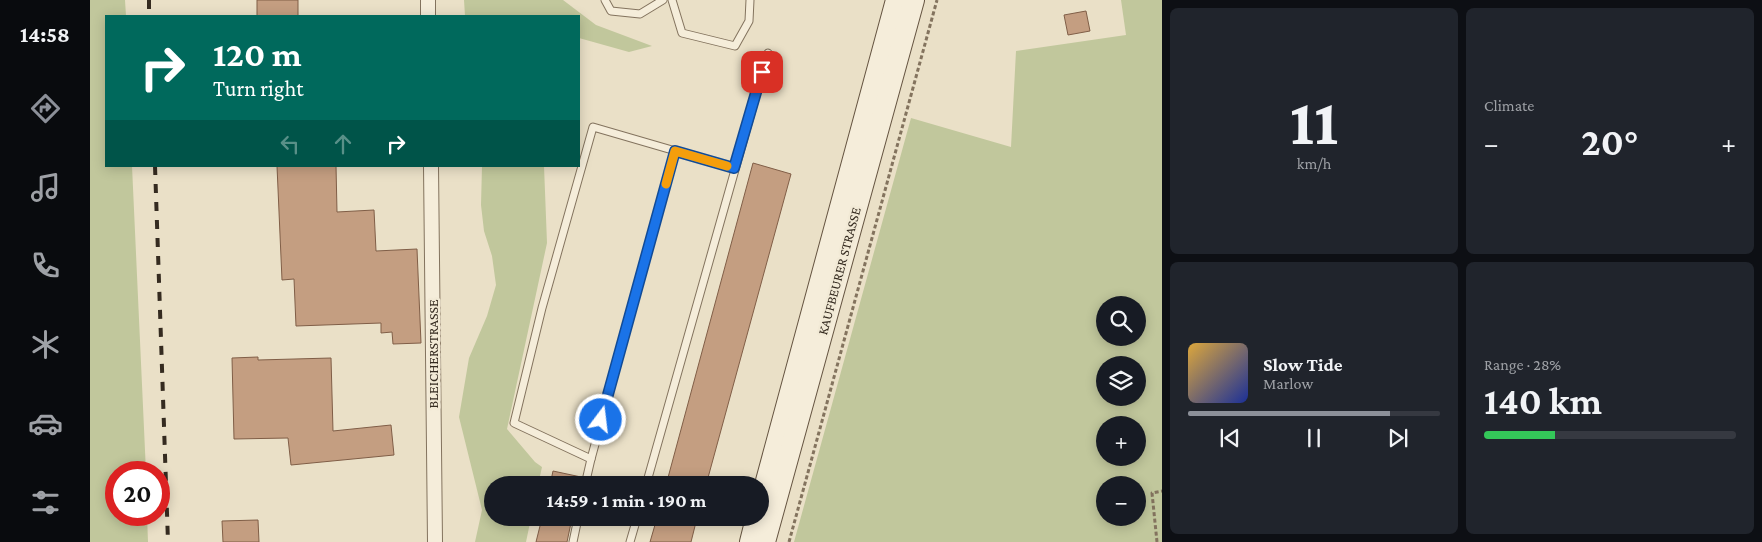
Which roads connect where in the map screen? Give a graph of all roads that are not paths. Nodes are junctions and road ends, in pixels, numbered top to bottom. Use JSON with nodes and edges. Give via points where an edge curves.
{"nodes":[{"id":1,"x":428,"y":0,"type":"edge"},
{"id":2,"x":605,"y":0,"type":"edge"},
{"id":3,"x":662,"y":0,"type":"edge"},
{"id":4,"x":672,"y":0,"type":"edge"},
{"id":5,"x":750,"y":0,"type":"edge"},
{"id":6,"x":755,"y":0,"type":"edge"},
{"id":7,"x":896,"y":0,"type":"edge"},
{"id":8,"x":914,"y":0,"type":"edge"},
{"id":9,"x":428,"y":15,"type":"edge"},
{"id":10,"x":749,"y":21,"type":"junction"},
{"id":11,"x":768,"y":53,"type":"dead end"},
{"id":12,"x":675,"y":151,"type":"junction"},
{"id":13,"x":432,"y":167,"type":"edge"},
{"id":14,"x":734,"y":168,"type":"junction"},
{"id":15,"x":591,"y":458,"type":"junction"},
{"id":16,"x":587,"y":476,"type":"edge"},
{"id":17,"x":648,"y":476,"type":"edge"},
{"id":18,"x":767,"y":476,"type":"edge"},
{"id":19,"x":576,"y":526,"type":"edge"},
{"id":20,"x":635,"y":526,"type":"edge"},
{"id":21,"x":754,"y":526,"type":"edge"},
{"id":22,"x":435,"y":542,"type":"edge"},
{"id":23,"x":573,"y":542,"type":"edge"},
{"id":24,"x":630,"y":542,"type":"edge"},
{"id":25,"x":750,"y":542,"type":"edge"},
{"id":26,"x":765,"y":542,"type":"edge"}],
"edges":[{"from":1,"to":9,"type":"street"},
{"from":2,"to":3,"type":"lane","via":[[612,11],[640,14]]},
{"from":4,"to":10,"type":"lane","via":[[682,33],[735,46]]},
{"from":5,"to":10,"type":"lane"},
{"from":6,"to":10,"type":"lane"},
{"from":7,"to":18,"type":"main road","name":"KAUFBEURER STRASSE"},
{"from":8,"to":26,"type":"main road","name":"KAUFBEURER STRASSE"},
{"from":11,"to":14,"type":"lane"},
{"from":12,"to":14,"type":"lane"},
{"from":12,"to":15,"type":"lane"},
{"from":12,"to":15,"type":"lane","via":[[593,128],[542,308],[514,423]]},
{"from":13,"to":22,"type":"street","name":"BLEICHERSTRASSE"},
{"from":14,"to":17,"type":"lane"},
{"from":15,"to":16,"type":"lane"},
{"from":19,"to":23,"type":"lane"},
{"from":20,"to":24,"type":"lane"},
{"from":21,"to":25,"type":"main road"}]}
